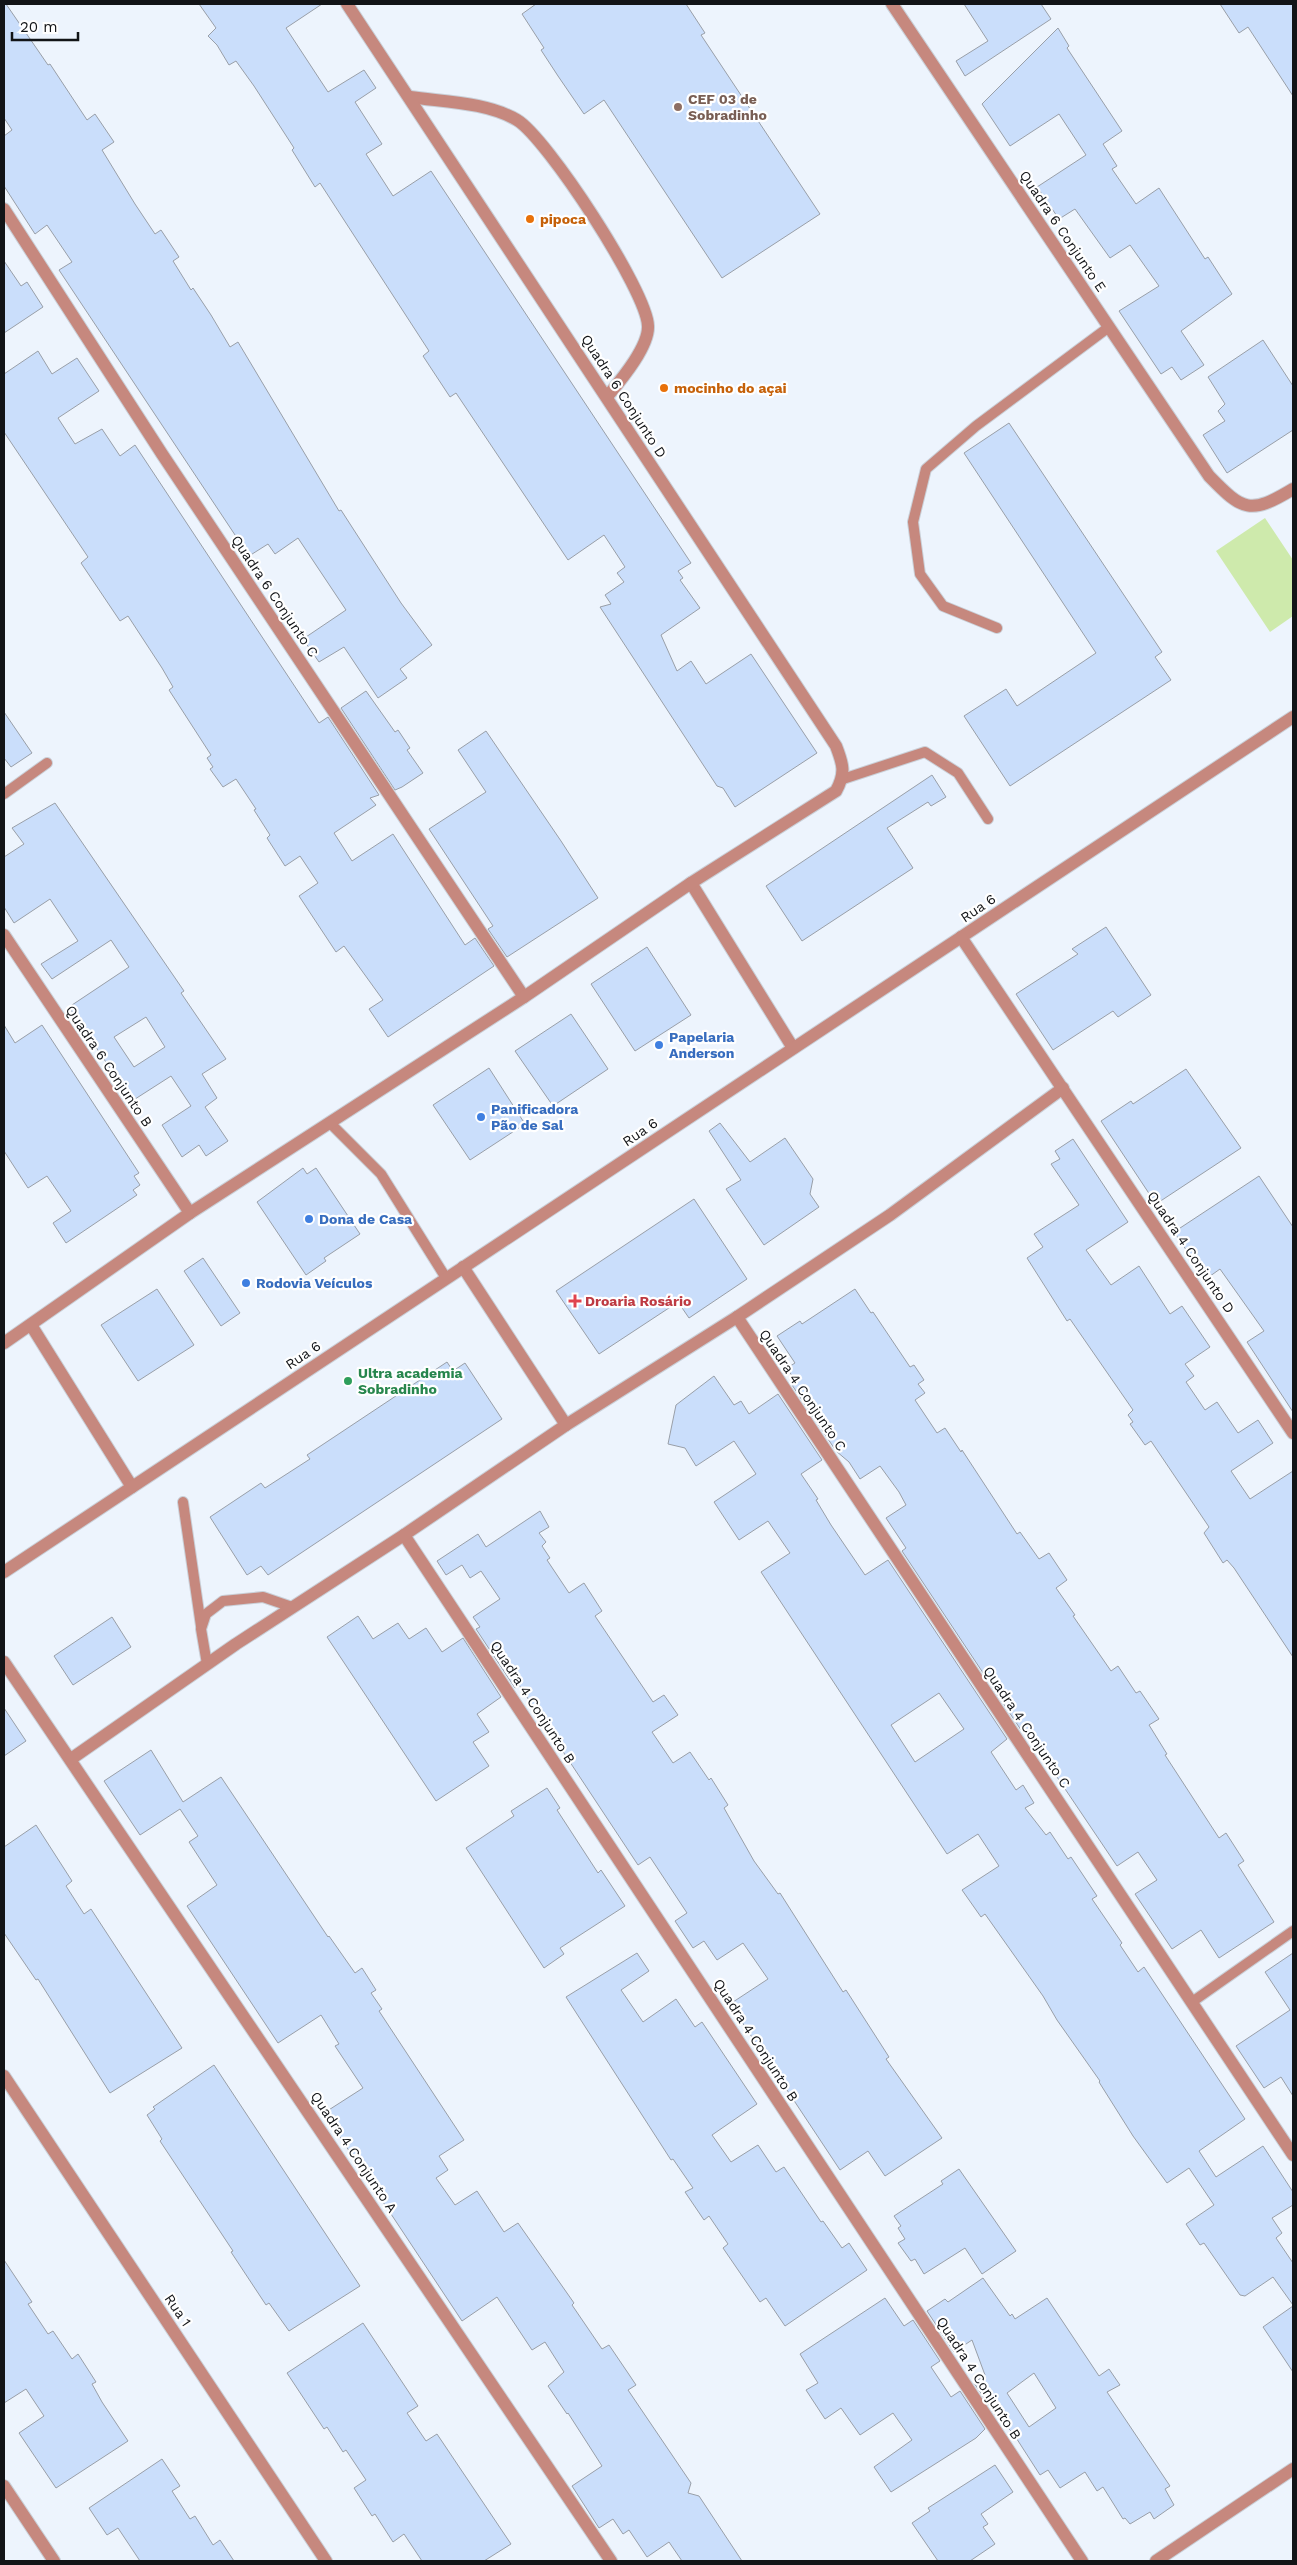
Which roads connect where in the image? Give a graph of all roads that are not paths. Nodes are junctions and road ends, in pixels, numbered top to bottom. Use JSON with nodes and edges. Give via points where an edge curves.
{"nodes":[{"id":1,"x":347,"y":4,"type":"edge"},
{"id":2,"x":892,"y":4,"type":"edge"},
{"id":3,"x":410,"y":98,"type":"junction"},
{"id":4,"x":4,"y":209,"type":"edge"},
{"id":5,"x":1109,"y":326,"type":"junction"},
{"id":6,"x":607,"y":397,"type":"junction"},
{"id":7,"x":1293,"y":489,"type":"edge"},
{"id":8,"x":997,"y":628,"type":"dead end"},
{"id":9,"x":1293,"y":717,"type":"edge"},
{"id":10,"x":47,"y":763,"type":"dead end"},
{"id":11,"x":843,"y":779,"type":"junction"},
{"id":12,"x":4,"y":794,"type":"edge"},
{"id":13,"x":988,"y":819,"type":"dead end"},
{"id":14,"x":691,"y":883,"type":"junction"},
{"id":15,"x":4,"y":935,"type":"edge"},
{"id":16,"x":961,"y":937,"type":"junction"},
{"id":17,"x":524,"y":997,"type":"junction"},
{"id":18,"x":793,"y":1048,"type":"junction"},
{"id":19,"x":1063,"y":1088,"type":"junction"},
{"id":20,"x":330,"y":1123,"type":"junction"},
{"id":21,"x":190,"y":1213,"type":"junction"},
{"id":22,"x":463,"y":1267,"type":"junction"},
{"id":23,"x":446,"y":1278,"type":"junction"},
{"id":24,"x":736,"y":1317,"type":"junction"},
{"id":25,"x":31,"y":1325,"type":"junction"},
{"id":26,"x":4,"y":1343,"type":"edge"},
{"id":27,"x":566,"y":1425,"type":"junction"},
{"id":28,"x":1293,"y":1433,"type":"edge"},
{"id":29,"x":132,"y":1487,"type":"junction"},
{"id":30,"x":183,"y":1502,"type":"dead end"},
{"id":31,"x":404,"y":1535,"type":"junction"},
{"id":32,"x":4,"y":1572,"type":"edge"},
{"id":33,"x":292,"y":1607,"type":"junction"},
{"id":34,"x":201,"y":1629,"type":"junction"},
{"id":35,"x":4,"y":1662,"type":"edge"},
{"id":36,"x":207,"y":1664,"type":"junction"},
{"id":37,"x":71,"y":1759,"type":"junction"},
{"id":38,"x":1293,"y":1931,"type":"edge"},
{"id":39,"x":1192,"y":2002,"type":"junction"},
{"id":40,"x":4,"y":2076,"type":"edge"},
{"id":41,"x":1293,"y":2155,"type":"edge"},
{"id":42,"x":1293,"y":2469,"type":"edge"},
{"id":43,"x":4,"y":2486,"type":"edge"},
{"id":44,"x":54,"y":2561,"type":"edge"},
{"id":45,"x":326,"y":2561,"type":"edge"},
{"id":46,"x":611,"y":2561,"type":"edge"},
{"id":47,"x":1082,"y":2561,"type":"edge"},
{"id":48,"x":1156,"y":2561,"type":"edge"}],
"edges":[{"from":1,"to":3,"type":"street","name":"Quadra 6 Conjunto D"},
{"from":2,"to":5,"type":"street","name":"Quadra 6 Conjunto E"},
{"from":3,"to":6,"type":"street","name":"Quadra 6 Conjunto D"},
{"from":3,"to":6,"type":"street","via":[[490,109],[517,120],[537,138],[563,170],[639,295],[648,326],[630,368]]},
{"from":4,"to":17,"type":"street","name":"Quadra 6 Conjunto C"},
{"from":5,"to":7,"type":"street","name":"Quadra 6 Conjunto E","via":[[1209,476],[1224,491],[1245,506],[1260,506]]},
{"from":5,"to":8,"type":"lane","via":[[976,426],[926,468],[913,522],[920,574],[943,606]]},
{"from":6,"to":11,"type":"street","name":"Quadra 6 Conjunto D","via":[[836,746],[844,766]]},
{"from":9,"to":16,"type":"street","name":"Rua 6"},
{"from":10,"to":12,"type":"lane"},
{"from":11,"to":13,"type":"lane","via":[[925,752],[958,773]]},
{"from":11,"to":14,"type":"street","via":[[836,791]]},
{"from":14,"to":17,"type":"street"},
{"from":14,"to":18,"type":"street"},
{"from":15,"to":21,"type":"street","name":"Quadra 6 Conjunto B"},
{"from":16,"to":18,"type":"street","name":"Rua 6"},
{"from":16,"to":19,"type":"street","name":"Quadra 4 Conjunto D"},
{"from":17,"to":20,"type":"street"},
{"from":18,"to":22,"type":"street","name":"Rua 6"},
{"from":19,"to":24,"type":"street","via":[[890,1214]]},
{"from":19,"to":28,"type":"street","name":"Quadra 4 Conjunto D"},
{"from":20,"to":21,"type":"street"},
{"from":20,"to":23,"type":"lane","via":[[381,1174]]},
{"from":21,"to":25,"type":"street"},
{"from":22,"to":23,"type":"street","name":"Rua 6"},
{"from":22,"to":27,"type":"street"},
{"from":23,"to":29,"type":"street","name":"Rua 6"},
{"from":24,"to":27,"type":"street"},
{"from":24,"to":39,"type":"street","name":"Quadra 4 Conjunto C"},
{"from":25,"to":26,"type":"street"},
{"from":25,"to":29,"type":"street"},
{"from":27,"to":31,"type":"street"},
{"from":29,"to":32,"type":"street","name":"Rua 6"},
{"from":30,"to":34,"type":"lane"},
{"from":31,"to":33,"type":"street"},
{"from":31,"to":47,"type":"street","name":"Quadra 4 Conjunto B"},
{"from":33,"to":34,"type":"lane","via":[[263,1597],[223,1601],[206,1614]]},
{"from":33,"to":36,"type":"street"},
{"from":34,"to":36,"type":"lane"},
{"from":35,"to":37,"type":"street","name":"Quadra 4 Conjunto A"},
{"from":36,"to":37,"type":"street"},
{"from":37,"to":46,"type":"street","name":"Quadra 4 Conjunto A"},
{"from":38,"to":39,"type":"lane"},
{"from":39,"to":41,"type":"street","name":"Quadra 4 Conjunto C"},
{"from":40,"to":45,"type":"street","name":"Rua 1"},
{"from":42,"to":48,"type":"street"},
{"from":43,"to":44,"type":"street"}]}
